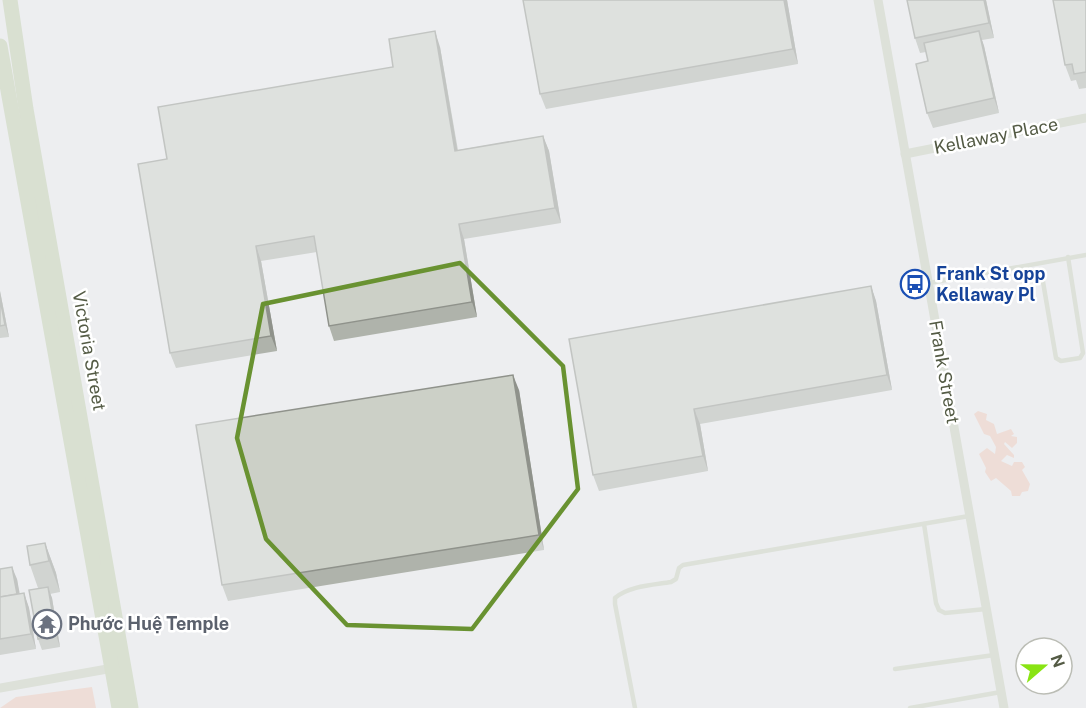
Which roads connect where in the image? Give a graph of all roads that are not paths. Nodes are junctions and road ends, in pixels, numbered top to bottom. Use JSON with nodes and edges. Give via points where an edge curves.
{"nodes":[{"id":1,"x":10,"y":0,"type":"edge"},
{"id":2,"x":878,"y":0,"type":"edge"},
{"id":3,"x":0,"y":46,"type":"edge"},
{"id":4,"x":1086,"y":118,"type":"edge"},
{"id":5,"x":905,"y":154,"type":"junction"},
{"id":6,"x":1086,"y":255,"type":"edge"},
{"id":7,"x":1068,"y":257,"type":"junction"},
{"id":8,"x":1041,"y":276,"type":"dead end"},
{"id":9,"x":928,"y":283,"type":"junction"},
{"id":10,"x":969,"y":516,"type":"junction"},
{"id":11,"x":924,"y":524,"type":"junction"},
{"id":12,"x":986,"y":609,"type":"junction"},
{"id":13,"x":994,"y":655,"type":"junction"},
{"id":14,"x":113,"y":668,"type":"junction"},
{"id":15,"x":895,"y":669,"type":"dead end"},
{"id":16,"x":0,"y":688,"type":"edge"},
{"id":17,"x":1001,"y":692,"type":"junction"},
{"id":18,"x":120,"y":708,"type":"edge"},
{"id":19,"x":131,"y":708,"type":"edge"},
{"id":20,"x":635,"y":708,"type":"edge"},
{"id":21,"x":910,"y":708,"type":"edge"},
{"id":22,"x":1004,"y":708,"type":"edge"}],
"edges":[{"from":1,"to":19,"type":"main road","name":"Victoria Street"},
{"from":2,"to":5,"type":"street","name":"Frank Street"},
{"from":3,"to":14,"type":"main road","name":"Victoria Street"},
{"from":4,"to":5,"type":"street","name":"Kellaway Place"},
{"from":5,"to":9,"type":"street","name":"Frank Street"},
{"from":6,"to":7,"type":"lane"},
{"from":7,"to":8,"type":"lane","via":[[1083,353],[1080,358],[1056,358]]},
{"from":7,"to":9,"type":"lane"},
{"from":9,"to":10,"type":"street","name":"Frank Street"},
{"from":10,"to":11,"type":"lane"},
{"from":10,"to":12,"type":"street","name":"Frank Street"},
{"from":11,"to":12,"type":"lane","via":[[939,610],[945,613]]},
{"from":11,"to":20,"type":"lane","via":[[683,565],[671,582],[620,594],[615,604]]},
{"from":12,"to":13,"type":"street","name":"Frank Street"},
{"from":13,"to":15,"type":"lane"},
{"from":13,"to":17,"type":"street","name":"Frank Street"},
{"from":14,"to":16,"type":"street"},
{"from":14,"to":18,"type":"main road","name":"Victoria Street"},
{"from":17,"to":21,"type":"lane"},
{"from":17,"to":22,"type":"street","name":"Frank Street"}]}
